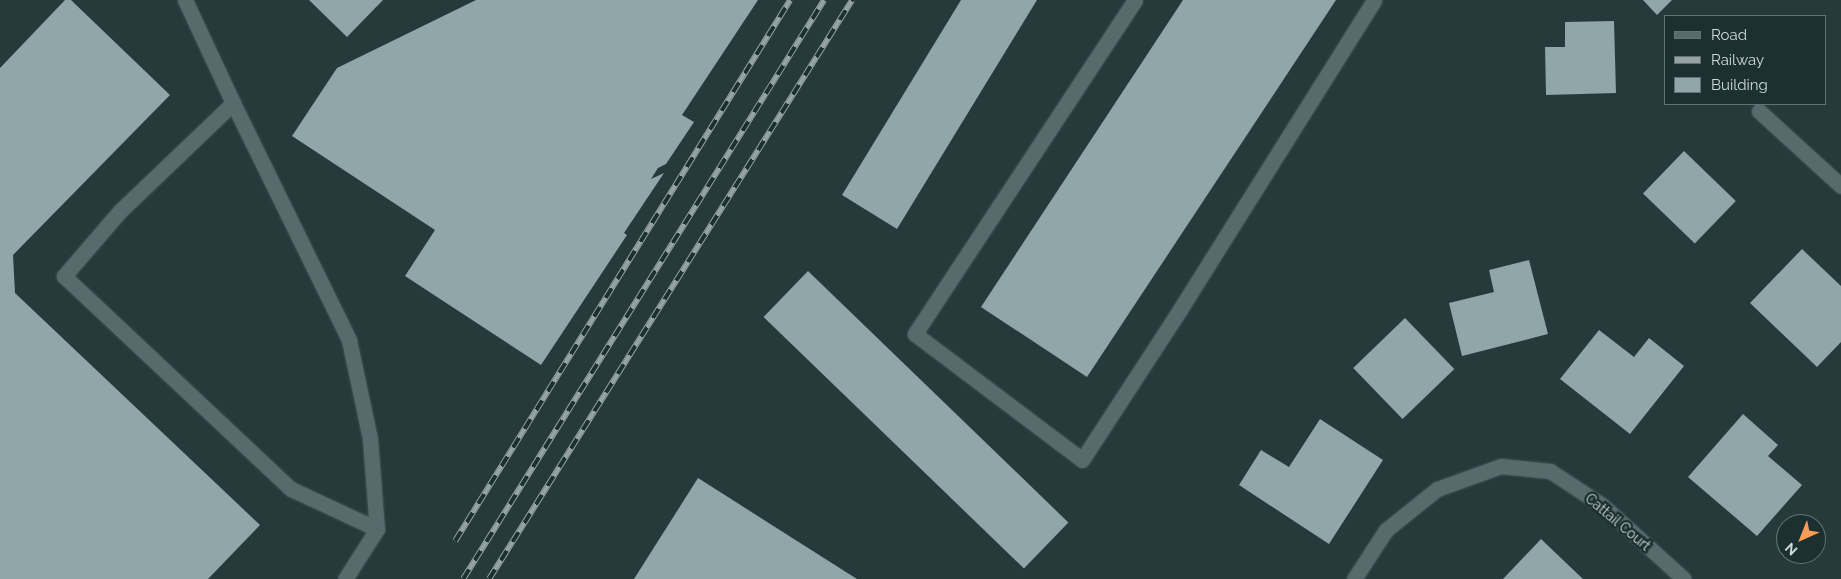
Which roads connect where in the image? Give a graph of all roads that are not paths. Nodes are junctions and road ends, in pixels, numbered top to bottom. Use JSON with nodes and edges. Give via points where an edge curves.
{"nodes":[{"id":1,"x":185,"y":0,"type":"edge"},
{"id":2,"x":1135,"y":0,"type":"edge"},
{"id":3,"x":1374,"y":0,"type":"edge"},
{"id":4,"x":233,"y":103,"type":"junction"},
{"id":5,"x":1759,"y":111,"type":"dead end"},
{"id":6,"x":1841,"y":186,"type":"edge"},
{"id":7,"x":377,"y":529,"type":"junction"},
{"id":8,"x":345,"y":579,"type":"edge"},
{"id":9,"x":1354,"y":579,"type":"edge"},
{"id":10,"x":1684,"y":579,"type":"edge"}],
"edges":[{"from":1,"to":4,"type":"street"},
{"from":2,"to":3,"type":"street","via":[[915,334],[1082,460]]},
{"from":4,"to":7,"type":"street","via":[[349,340],[370,439]]},
{"from":4,"to":7,"type":"street","via":[[120,211],[64,276],[291,488]]},
{"from":5,"to":6,"type":"street"},
{"from":7,"to":8,"type":"street"},
{"from":9,"to":10,"type":"street","name":"Cattail Court","via":[[1386,530],[1437,488],[1501,466],[1550,471],[1602,505]]}]}
